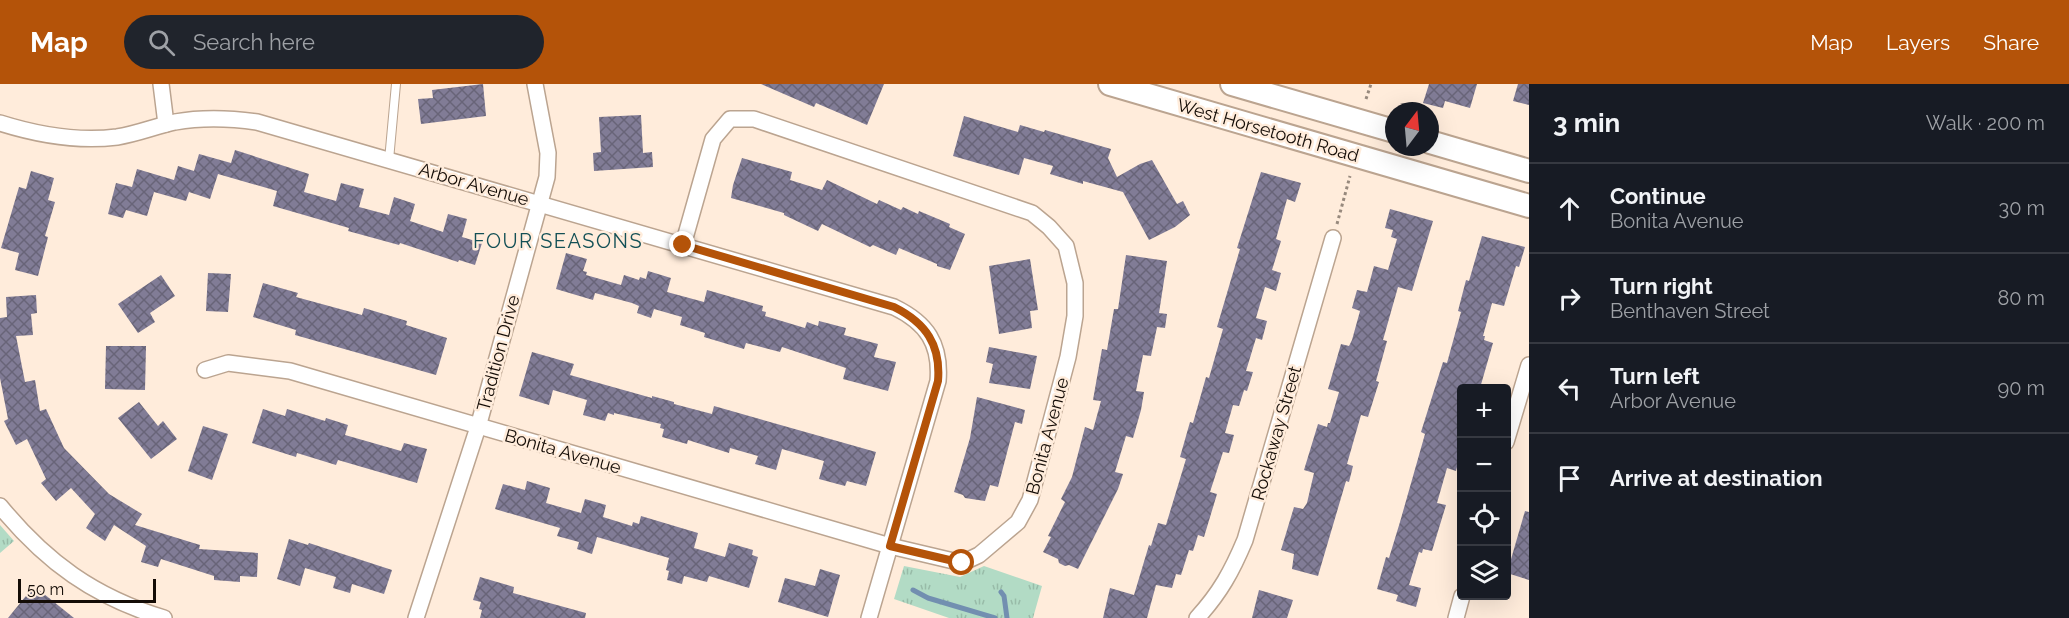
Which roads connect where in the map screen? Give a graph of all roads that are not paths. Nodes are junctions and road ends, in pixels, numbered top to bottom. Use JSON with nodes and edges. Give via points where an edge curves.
{"nodes":[{"id":1,"x":161,"y":84,"type":"edge"},
{"id":2,"x":396,"y":84,"type":"edge"},
{"id":3,"x":535,"y":84,"type":"edge"},
{"id":4,"x":1232,"y":84,"type":"edge"},
{"id":5,"x":1117,"y":85,"type":"edge"},
{"id":6,"x":0,"y":123,"type":"edge"},
{"id":7,"x":166,"y":124,"type":"junction"},
{"id":8,"x":1385,"y":128,"type":"edge"},
{"id":9,"x":1439,"y":145,"type":"edge"},
{"id":10,"x":389,"y":160,"type":"junction"},
{"id":11,"x":1529,"y":171,"type":"edge"},
{"id":12,"x":539,"y":203,"type":"junction"},
{"id":13,"x":1529,"y":206,"type":"edge"},
{"id":14,"x":1333,"y":238,"type":"road end"},
{"id":15,"x":683,"y":245,"type":"junction"},
{"id":16,"x":1529,"y":365,"type":"edge"},
{"id":17,"x":205,"y":370,"type":"dead end"},
{"id":18,"x":478,"y":427,"type":"junction"},
{"id":19,"x":1507,"y":438,"type":"edge"},
{"id":20,"x":0,"y":506,"type":"edge"},
{"id":21,"x":890,"y":546,"type":"junction"},
{"id":22,"x":1461,"y":600,"type":"edge"},
{"id":23,"x":164,"y":618,"type":"edge"},
{"id":24,"x":416,"y":618,"type":"edge"},
{"id":25,"x":869,"y":618,"type":"edge"},
{"id":26,"x":1197,"y":618,"type":"edge"},
{"id":27,"x":1456,"y":618,"type":"edge"}],
"edges":[{"from":1,"to":7,"type":"street"},
{"from":2,"to":10,"type":"lane"},
{"from":3,"to":12,"type":"street","name":"Tradition Drive","via":[[548,153],[547,177]]},
{"from":4,"to":8,"type":"main road","name":"West Horsetooth Road"},
{"from":5,"to":13,"type":"main road","name":"West Horsetooth Road"},
{"from":6,"to":7,"type":"street","name":"Arbor Avenue","via":[[55,136],[87,138],[118,137]]},
{"from":7,"to":10,"type":"street","name":"Arbor Avenue","via":[[203,118],[257,122]]},
{"from":9,"to":11,"type":"main road"},
{"from":10,"to":12,"type":"street","name":"Arbor Avenue"},
{"from":12,"to":15,"type":"street","name":"Arbor Avenue"},
{"from":12,"to":18,"type":"street","name":"Tradition Drive"},
{"from":14,"to":26,"type":"street","name":"Rockaway Street","via":[[1245,540],[1231,573]]},
{"from":15,"to":21,"type":"street","name":"Arbor Avenue","via":[[894,307],[910,315],[931,338],[937,354],[938,381]]},
{"from":15,"to":21,"type":"street","name":"Bonita Avenue","via":[[713,139],[730,119],[754,119],[1032,213],[1066,246],[1075,283],[1075,316],[1068,357],[1030,500],[1018,522],[979,555],[962,563]]},
{"from":16,"to":19,"type":"street"},
{"from":17,"to":18,"type":"street","name":"Bonita Avenue","via":[[228,363],[290,371]]},
{"from":18,"to":21,"type":"street","name":"Bonita Avenue"},
{"from":18,"to":24,"type":"street","name":"Tradition Drive"},
{"from":20,"to":23,"type":"street","via":[[22,533],[73,577],[104,596]]},
{"from":21,"to":25,"type":"street"},
{"from":22,"to":27,"type":"street"}]}
